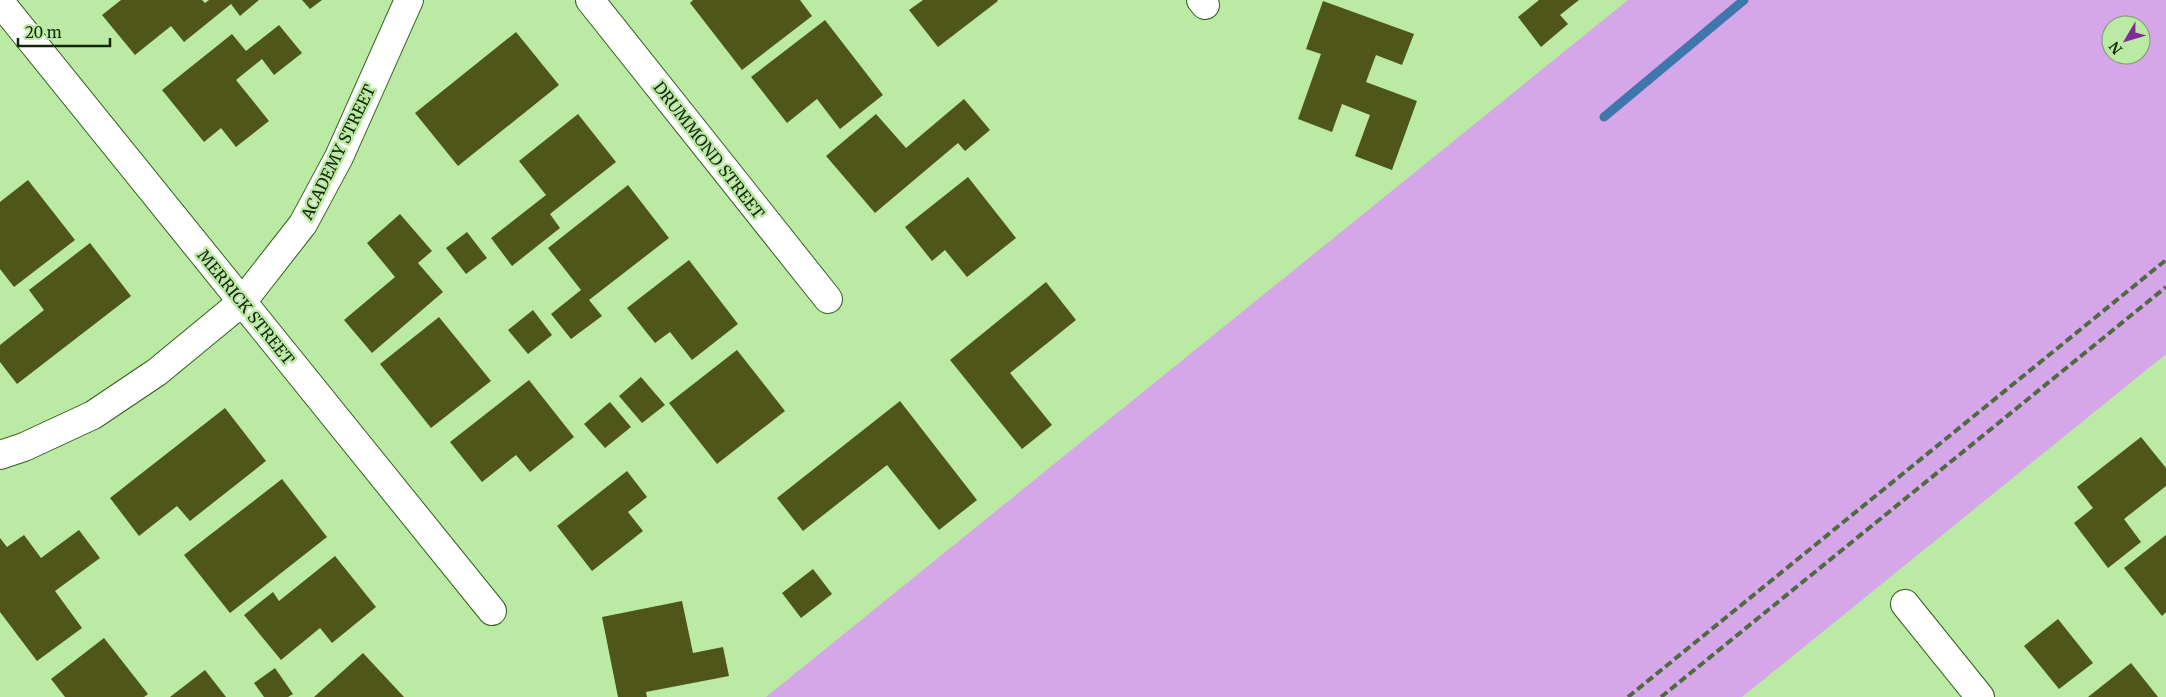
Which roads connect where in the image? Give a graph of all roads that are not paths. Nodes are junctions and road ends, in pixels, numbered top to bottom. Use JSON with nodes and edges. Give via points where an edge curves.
{"nodes":[{"id":1,"x":409,"y":0,"type":"edge"},
{"id":2,"x":590,"y":0,"type":"edge"},
{"id":3,"x":0,"y":2,"type":"edge"},
{"id":4,"x":828,"y":299,"type":"dead end"},
{"id":5,"x":242,"y":302,"type":"junction"},
{"id":6,"x":0,"y":455,"type":"edge"},
{"id":7,"x":1905,"y":604,"type":"dead end"},
{"id":8,"x":492,"y":611,"type":"dead end"},
{"id":9,"x":1980,"y":697,"type":"edge"}],
"edges":[{"from":1,"to":5,"type":"street","name":"ACADEMY STREET","via":[[339,157],[303,224]]},
{"from":2,"to":4,"type":"street","name":"DRUMMOND STREET"},
{"from":3,"to":5,"type":"street","name":"MERRICK STREET"},
{"from":5,"to":6,"type":"street","name":"ACADEMY STREET","via":[[157,372],[93,415],[24,448]]},
{"from":5,"to":8,"type":"street","name":"MERRICK STREET"},
{"from":7,"to":9,"type":"street"}]}
